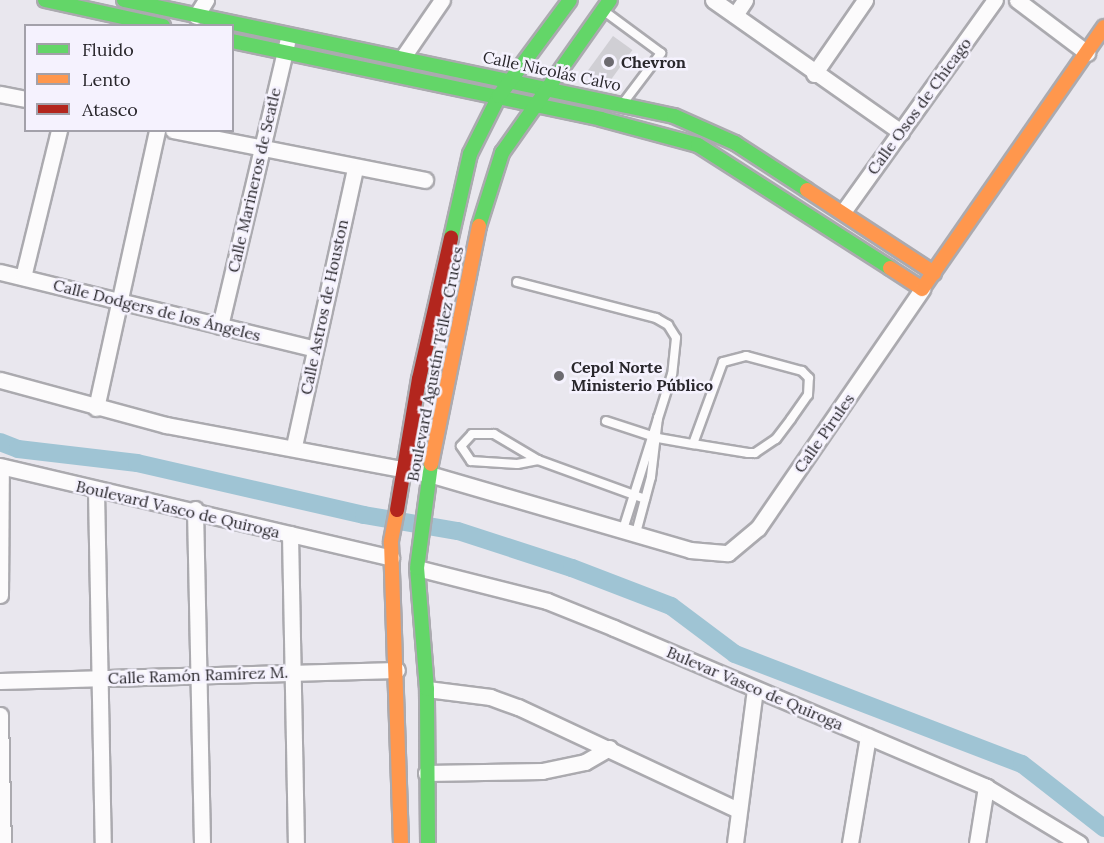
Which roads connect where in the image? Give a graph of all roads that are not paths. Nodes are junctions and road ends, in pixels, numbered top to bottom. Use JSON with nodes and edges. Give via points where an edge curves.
{"nodes":[{"id":1,"x":45,"y":0,"type":"edge"},
{"id":2,"x":124,"y":0,"type":"edge"},
{"id":3,"x":206,"y":0,"type":"edge"},
{"id":4,"x":442,"y":0,"type":"edge"},
{"id":5,"x":570,"y":0,"type":"edge"},
{"id":6,"x":713,"y":0,"type":"edge"},
{"id":7,"x":745,"y":0,"type":"edge"},
{"id":8,"x":865,"y":0,"type":"edge"},
{"id":9,"x":995,"y":0,"type":"edge"},
{"id":10,"x":1017,"y":0,"type":"edge"},
{"id":11,"x":88,"y":4,"type":"edge"},
{"id":12,"x":606,"y":5,"type":"edge"},
{"id":13,"x":735,"y":15,"type":"junction"},
{"id":14,"x":196,"y":16,"type":"junction"},
{"id":15,"x":83,"y":24,"type":"edge"},
{"id":16,"x":156,"y":24,"type":"edge"},
{"id":17,"x":1104,"y":27,"type":"edge"},
{"id":18,"x":289,"y":34,"type":"junction"},
{"id":19,"x":234,"y":40,"type":"edge"},
{"id":20,"x":284,"y":52,"type":"junction"},
{"id":21,"x":1087,"y":53,"type":"junction"},
{"id":22,"x":403,"y":57,"type":"junction"},
{"id":23,"x":814,"y":74,"type":"junction"},
{"id":24,"x":512,"y":79,"type":"junction"},
{"id":25,"x":546,"y":86,"type":"junction"},
{"id":26,"x":0,"y":93,"type":"edge"},
{"id":27,"x":499,"y":96,"type":"junction"},
{"id":28,"x":24,"y":99,"type":"edge"},
{"id":29,"x":533,"y":104,"type":"junction"},
{"id":30,"x":623,"y":104,"type":"junction"},
{"id":31,"x":58,"y":132,"type":"edge"},
{"id":32,"x":157,"y":132,"type":"edge"},
{"id":33,"x":182,"y":132,"type":"edge"},
{"id":34,"x":901,"y":132,"type":"junction"},
{"id":35,"x":260,"y":149,"type":"junction"},
{"id":36,"x":355,"y":168,"type":"junction"},
{"id":37,"x":425,"y":180,"type":"dead end"},
{"id":38,"x":843,"y":212,"type":"junction"},
{"id":39,"x":0,"y":272,"type":"edge"},
{"id":40,"x":934,"y":273,"type":"junction"},
{"id":41,"x":23,"y":277,"type":"junction"},
{"id":42,"x":517,"y":282,"type":"dead end"},
{"id":43,"x":922,"y":289,"type":"junction"},
{"id":44,"x":120,"y":301,"type":"junction"},
{"id":45,"x":220,"y":326,"type":"junction"},
{"id":46,"x":315,"y":349,"type":"junction"},
{"id":47,"x":0,"y":380,"type":"edge"},
{"id":48,"x":96,"y":408,"type":"junction"},
{"id":49,"x":658,"y":412,"type":"junction"},
{"id":50,"x":606,"y":421,"type":"dead end"},
{"id":51,"x":649,"y":435,"type":"junction"},
{"id":52,"x":658,"y":438,"type":"junction"},
{"id":53,"x":693,"y":444,"type":"junction"},
{"id":54,"x":294,"y":446,"type":"junction"},
{"id":55,"x":538,"y":460,"type":"junction"},
{"id":56,"x":0,"y":466,"type":"edge"},
{"id":57,"x":403,"y":468,"type":"junction"},
{"id":58,"x":429,"y":474,"type":"junction"},
{"id":59,"x":96,"y":491,"type":"junction"},
{"id":60,"x":632,"y":496,"type":"junction"},
{"id":61,"x":645,"y":499,"type":"junction"},
{"id":62,"x":195,"y":509,"type":"junction"},
{"id":63,"x":629,"y":531,"type":"junction"},
{"id":64,"x":290,"y":534,"type":"junction"},
{"id":65,"x":391,"y":558,"type":"junction"},
{"id":66,"x":417,"y":568,"type":"junction"},
{"id":67,"x":0,"y":595,"type":"edge"},
{"id":68,"x":397,"y":670,"type":"junction"},
{"id":69,"x":293,"y":672,"type":"junction"},
{"id":70,"x":199,"y":677,"type":"junction"},
{"id":71,"x":99,"y":678,"type":"junction"},
{"id":72,"x":0,"y":681,"type":"edge"},
{"id":73,"x":427,"y":689,"type":"junction"},
{"id":74,"x":755,"y":689,"type":"junction"},
{"id":75,"x":0,"y":715,"type":"edge"},
{"id":76,"x":868,"y":737,"type":"junction"},
{"id":77,"x":609,"y":748,"type":"junction"},
{"id":78,"x":426,"y":773,"type":"junction"},
{"id":79,"x":986,"y":787,"type":"junction"},
{"id":80,"x":738,"y":810,"type":"junction"},
{"id":81,"x":3,"y":843,"type":"edge"},
{"id":82,"x":103,"y":843,"type":"edge"},
{"id":83,"x":202,"y":843,"type":"edge"},
{"id":84,"x":296,"y":843,"type":"edge"},
{"id":85,"x":401,"y":843,"type":"edge"},
{"id":86,"x":428,"y":843,"type":"edge"},
{"id":87,"x":735,"y":843,"type":"edge"},
{"id":88,"x":850,"y":843,"type":"edge"},
{"id":89,"x":977,"y":843,"type":"edge"},
{"id":90,"x":1079,"y":843,"type":"edge"}],
"edges":[{"from":1,"to":11,"type":"street"},
{"from":2,"to":14,"type":"street","name":"Calle Nicolás Calvo"},
{"from":3,"to":14,"type":"street"},
{"from":4,"to":22,"type":"street"},
{"from":5,"to":24,"type":"street","name":"Boulevard Agustín Téllez Cruces"},
{"from":6,"to":13,"type":"street"},
{"from":7,"to":13,"type":"street"},
{"from":8,"to":23,"type":"street"},
{"from":9,"to":34,"type":"street","name":"Calle Osos de Chicago"},
{"from":10,"to":21,"type":"street"},
{"from":11,"to":15,"type":"street"},
{"from":11,"to":16,"type":"street"},
{"from":12,"to":25,"type":"street","name":"Boulevard Agustín Téllez Cruces"},
{"from":12,"to":30,"type":"lane","via":[[661,53]]},
{"from":13,"to":23,"type":"street"},
{"from":14,"to":18,"type":"street","name":"Calle Nicolás Calvo"},
{"from":17,"to":21,"type":"street","name":"Calle Pirules"},
{"from":18,"to":20,"type":"street","name":"Calle Marineros de Seatle"},
{"from":18,"to":22,"type":"street","name":"Calle Nicolás Calvo"},
{"from":19,"to":20,"type":"street"},
{"from":20,"to":27,"type":"street"},
{"from":20,"to":35,"type":"street","name":"Calle Marineros de Seatle"},
{"from":21,"to":40,"type":"street","name":"Calle Pirules"},
{"from":22,"to":24,"type":"street","name":"Calle Nicolás Calvo"},
{"from":23,"to":34,"type":"street"},
{"from":24,"to":25,"type":"street","name":"Calle Nicolás Calvo"},
{"from":24,"to":27,"type":"street","name":"Boulevard Agustín Téllez Cruces"},
{"from":25,"to":29,"type":"street","name":"Boulevard Agustín Téllez Cruces"},
{"from":25,"to":30,"type":"street","name":"Calle Nicolás Calvo"},
{"from":26,"to":28,"type":"street"},
{"from":27,"to":29,"type":"street"},
{"from":27,"to":57,"type":"street","name":"Boulevard Agustín Téllez Cruces","via":[[460,183]]},
{"from":29,"to":43,"type":"street","via":[[698,145],[729,161]]},
{"from":29,"to":58,"type":"street","name":"Boulevard Agustín Téllez Cruces","via":[[502,153],[488,189]]},
{"from":30,"to":38,"type":"street","name":"Calle Nicolás Calvo","via":[[708,129]]},
{"from":31,"to":41,"type":"street"},
{"from":32,"to":44,"type":"street"},
{"from":33,"to":35,"type":"street"},
{"from":34,"to":38,"type":"street","name":"Calle Osos de Chicago"},
{"from":35,"to":36,"type":"street"},
{"from":35,"to":45,"type":"street","name":"Calle Marineros de Seatle"},
{"from":36,"to":37,"type":"street"},
{"from":36,"to":46,"type":"street","name":"Calle Astros de Houston"},
{"from":38,"to":40,"type":"street","name":"Calle Nicolás Calvo"},
{"from":39,"to":41,"type":"street","name":"Calle Dodgers de los Ángeles"},
{"from":40,"to":43,"type":"street","name":"Calle Pirules"},
{"from":41,"to":44,"type":"street","name":"Calle Dodgers de los Ángeles"},
{"from":42,"to":49,"type":"lane","via":[[621,307],[668,325],[677,351]]},
{"from":43,"to":63,"type":"street","name":"Calle Pirules","via":[[748,541],[728,554],[715,554]]},
{"from":44,"to":45,"type":"street","name":"Calle Dodgers de los Ángeles"},
{"from":44,"to":48,"type":"street"},
{"from":45,"to":46,"type":"street","name":"Calle Dodgers de los Ángeles"},
{"from":46,"to":54,"type":"street","name":"Calle Astros de Houston"},
{"from":47,"to":48,"type":"street","name":"Calle Pirules"},
{"from":48,"to":54,"type":"street","name":"Calle Pirules"},
{"from":49,"to":51,"type":"lane"},
{"from":49,"to":52,"type":"lane"},
{"from":50,"to":51,"type":"lane"},
{"from":51,"to":52,"type":"lane"},
{"from":51,"to":60,"type":"lane"},
{"from":52,"to":53,"type":"lane"},
{"from":52,"to":61,"type":"lane"},
{"from":53,"to":53,"type":"lane","via":[[748,453],[765,448],[808,395],[809,378],[802,371],[746,356],[723,362]]},
{"from":54,"to":57,"type":"street","name":"Calle Pirules"},
{"from":55,"to":55,"type":"lane","via":[[494,434],[472,434],[461,446],[471,461],[517,464]]},
{"from":55,"to":60,"type":"lane"},
{"from":56,"to":59,"type":"street","name":"Boulevard Vasco de Quiroga"},
{"from":56,"to":67,"type":"street"},
{"from":57,"to":58,"type":"street","name":"Calle Pirules"},
{"from":57,"to":65,"type":"street","name":"Boulevard Agustín Téllez Cruces"},
{"from":58,"to":63,"type":"street","name":"Calle Pirules"},
{"from":58,"to":66,"type":"street","name":"Boulevard Agustín Téllez Cruces"},
{"from":59,"to":62,"type":"street","name":"Boulevard Vasco de Quiroga"},
{"from":59,"to":71,"type":"street"},
{"from":60,"to":61,"type":"lane"},
{"from":60,"to":63,"type":"lane"},
{"from":61,"to":63,"type":"lane"},
{"from":62,"to":64,"type":"street","name":"Boulevard Vasco de Quiroga"},
{"from":62,"to":70,"type":"street"},
{"from":64,"to":65,"type":"street","name":"Boulevard Vasco de Quiroga"},
{"from":64,"to":69,"type":"street"},
{"from":65,"to":68,"type":"street","name":"Boulevard Agustín Téllez Cruces"},
{"from":66,"to":73,"type":"street","name":"Boulevard Agustín Téllez Cruces"},
{"from":66,"to":74,"type":"street","name":"Bulevar Vasco de Quiroga","via":[[547,601]]},
{"from":68,"to":69,"type":"street","name":"Calle Ramón Ramírez M."},
{"from":68,"to":85,"type":"street","name":"Boulevard Agustín Téllez Cruces"},
{"from":69,"to":70,"type":"street","name":"Calle Ramón Ramírez M."},
{"from":69,"to":84,"type":"street"},
{"from":70,"to":71,"type":"street","name":"Calle Ramón Ramírez M."},
{"from":70,"to":83,"type":"street"},
{"from":71,"to":72,"type":"street","name":"Calle Ramón Ramírez M."},
{"from":71,"to":82,"type":"street"},
{"from":73,"to":77,"type":"street","via":[[490,697]]},
{"from":73,"to":78,"type":"street","name":"Boulevard Agustín Téllez Cruces"},
{"from":74,"to":76,"type":"street","name":"Bulevar Vasco de Quiroga"},
{"from":74,"to":80,"type":"street"},
{"from":75,"to":81,"type":"street"},
{"from":76,"to":79,"type":"street","name":"Bulevar Vasco de Quiroga"},
{"from":76,"to":88,"type":"street"},
{"from":77,"to":78,"type":"street","via":[[585,762],[542,771]]},
{"from":77,"to":80,"type":"street"},
{"from":78,"to":86,"type":"street","name":"Boulevard Agustín Téllez Cruces"},
{"from":79,"to":89,"type":"street"},
{"from":79,"to":90,"type":"street","name":"Bulevar Vasco de Quiroga"},
{"from":80,"to":87,"type":"street"}]}
